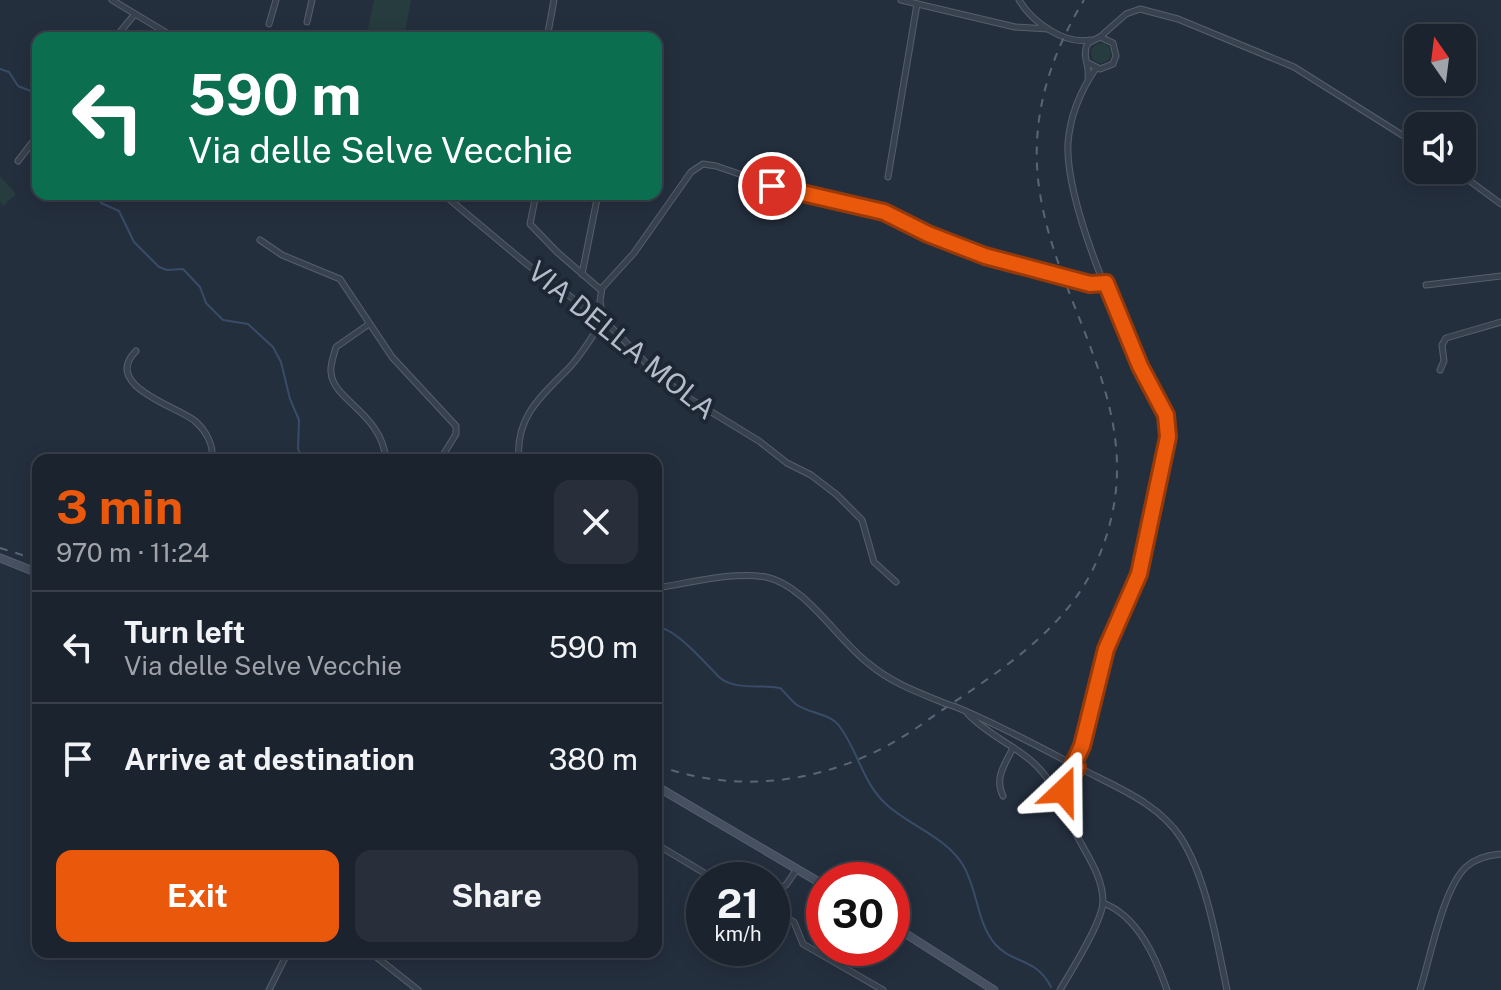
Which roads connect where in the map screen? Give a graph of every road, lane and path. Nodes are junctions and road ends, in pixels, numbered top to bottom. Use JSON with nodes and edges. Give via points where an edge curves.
{"nodes":[{"id":1,"x":112,"y":0,"type":"edge"},
{"id":2,"x":276,"y":0,"type":"edge"},
{"id":3,"x":312,"y":0,"type":"edge"},
{"id":4,"x":554,"y":0,"type":"edge"},
{"id":5,"x":901,"y":0,"type":"edge"},
{"id":6,"x":1019,"y":0,"type":"edge"},
{"id":7,"x":917,"y":4,"type":"junction"},
{"id":8,"x":134,"y":15,"type":"junction"},
{"id":9,"x":307,"y":22,"type":"dead end"},
{"id":10,"x":269,"y":24,"type":"dead end"},
{"id":11,"x":1113,"y":27,"type":"junction"},
{"id":12,"x":1048,"y":29,"type":"junction"},
{"id":13,"x":120,"y":32,"type":"edge"},
{"id":14,"x":164,"y":32,"type":"edge"},
{"id":15,"x":548,"y":32,"type":"edge"},
{"id":16,"x":1100,"y":37,"type":"junction"},
{"id":17,"x":1074,"y":40,"type":"junction"},
{"id":18,"x":1091,"y":40,"type":"junction"},
{"id":19,"x":1113,"y":43,"type":"junction"},
{"id":20,"x":1084,"y":53,"type":"junction"},
{"id":21,"x":1088,"y":63,"type":"junction"},
{"id":22,"x":1096,"y":68,"type":"junction"},
{"id":23,"x":1086,"y":83,"type":"junction"},
{"id":24,"x":1404,"y":136,"type":"edge"},
{"id":25,"x":32,"y":143,"type":"edge"},
{"id":26,"x":18,"y":161,"type":"dead end"},
{"id":27,"x":888,"y":177,"type":"dead end"},
{"id":28,"x":1474,"y":184,"type":"edge"},
{"id":29,"x":450,"y":200,"type":"edge"},
{"id":30,"x":535,"y":200,"type":"edge"},
{"id":31,"x":597,"y":200,"type":"edge"},
{"id":32,"x":1501,"y":204,"type":"edge"},
{"id":33,"x":260,"y":240,"type":"dead end"},
{"id":34,"x":582,"y":274,"type":"junction"},
{"id":35,"x":1501,"y":276,"type":"edge"},
{"id":36,"x":1106,"y":283,"type":"junction"},
{"id":37,"x":1426,"y":285,"type":"dead end"},
{"id":38,"x":601,"y":290,"type":"junction"},
{"id":39,"x":602,"y":320,"type":"junction"},
{"id":40,"x":1501,"y":322,"type":"edge"},
{"id":41,"x":369,"y":324,"type":"junction"},
{"id":42,"x":136,"y":351,"type":"dead end"},
{"id":43,"x":1440,"y":370,"type":"dead end"},
{"id":44,"x":212,"y":454,"type":"edge"},
{"id":45,"x":385,"y":454,"type":"edge"},
{"id":46,"x":444,"y":454,"type":"edge"},
{"id":47,"x":519,"y":454,"type":"edge"},
{"id":48,"x":0,"y":558,"type":"edge"},
{"id":49,"x":32,"y":571,"type":"edge"},
{"id":50,"x":896,"y":582,"type":"dead end"},
{"id":51,"x":662,"y":587,"type":"edge"},
{"id":52,"x":964,"y":711,"type":"junction"},
{"id":53,"x":1013,"y":748,"type":"junction"},
{"id":54,"x":1073,"y":765,"type":"junction"},
{"id":55,"x":1052,"y":786,"type":"dead end"},
{"id":56,"x":662,"y":790,"type":"edge"},
{"id":57,"x":1003,"y":796,"type":"dead end"},
{"id":58,"x":662,"y":848,"type":"edge"},
{"id":59,"x":1501,"y":854,"type":"edge"},
{"id":60,"x":686,"y":862,"type":"edge"},
{"id":61,"x":797,"y":869,"type":"junction"},
{"id":62,"x":806,"y":874,"type":"edge"},
{"id":63,"x":790,"y":879,"type":"edge"},
{"id":64,"x":1103,"y":903,"type":"junction"},
{"id":65,"x":790,"y":920,"type":"edge"},
{"id":66,"x":910,"y":936,"type":"edge"},
{"id":67,"x":285,"y":958,"type":"edge"},
{"id":68,"x":378,"y":958,"type":"edge"},
{"id":69,"x":269,"y":990,"type":"edge"},
{"id":70,"x":418,"y":990,"type":"edge"},
{"id":71,"x":883,"y":990,"type":"edge"},
{"id":72,"x":994,"y":990,"type":"edge"},
{"id":73,"x":1060,"y":990,"type":"edge"},
{"id":74,"x":1167,"y":990,"type":"edge"},
{"id":75,"x":1227,"y":990,"type":"edge"},
{"id":76,"x":1420,"y":990,"type":"edge"}],
"edges":[{"from":1,"to":8,"type":"street"},
{"from":2,"to":10,"type":"street"},
{"from":3,"to":9,"type":"street"},
{"from":4,"to":15,"type":"street"},
{"from":5,"to":7,"type":"street"},
{"from":6,"to":12,"type":"street"},
{"from":7,"to":12,"type":"street","via":[[1018,28]]},
{"from":7,"to":27,"type":"street"},
{"from":8,"to":13,"type":"street"},
{"from":8,"to":14,"type":"street"},
{"from":11,"to":16,"type":"street"},
{"from":11,"to":19,"type":"street"},
{"from":11,"to":24,"type":"street","via":[[1140,9],[1194,25],[1304,72]]},
{"from":12,"to":17,"type":"street"},
{"from":16,"to":18,"type":"street"},
{"from":16,"to":19,"type":"street"},
{"from":17,"to":18,"type":"street"},
{"from":17,"to":20,"type":"street"},
{"from":18,"to":20,"type":"street"},
{"from":19,"to":22,"type":"street","via":[[1113,64]]},
{"from":20,"to":21,"type":"street"},
{"from":21,"to":22,"type":"street"},
{"from":21,"to":23,"type":"street"},
{"from":22,"to":23,"type":"street"},
{"from":23,"to":36,"type":"street","via":[[1071,125],[1068,159],[1078,206]]},
{"from":25,"to":26,"type":"street"},
{"from":28,"to":32,"type":"street"},
{"from":29,"to":39,"type":"street","name":"VIA DELLA MOLA"},
{"from":30,"to":34,"type":"street","via":[[530,224]]},
{"from":31,"to":34,"type":"street"},
{"from":33,"to":41,"type":"street","via":[[339,278]]},
{"from":34,"to":38,"type":"street"},
{"from":35,"to":37,"type":"street"},
{"from":36,"to":38,"type":"street","bridge":true,"via":[[1090,284],[966,249],[884,212],[797,193],[705,164],[689,175]]},
{"from":36,"to":54,"type":"street","via":[[1166,415],[1168,432],[1139,574],[1106,649]]},
{"from":38,"to":39,"type":"street"},
{"from":39,"to":47,"type":"street","via":[[571,365],[538,398],[518,438]]},
{"from":39,"to":50,"type":"street","name":"VIA DELLA MOLA","via":[[689,400],[837,495],[862,520],[874,562]]},
{"from":40,"to":43,"type":"street","via":[[1446,338]]},
{"from":41,"to":45,"type":"street","via":[[336,347],[330,370],[336,387],[377,429]]},
{"from":41,"to":46,"type":"street","via":[[456,426]]},
{"from":42,"to":44,"type":"street","via":[[129,361],[133,380],[151,397],[195,421],[212,445]]},
{"from":48,"to":49,"type":"main road"},
{"from":51,"to":52,"type":"street","bridge":true,"via":[[736,576],[776,580],[799,595],[874,669]]},
{"from":52,"to":53,"type":"street"},
{"from":52,"to":54,"type":"street"},
{"from":53,"to":55,"type":"street","via":[[1040,767]]},
{"from":53,"to":57,"type":"street","via":[[999,776]]},
{"from":54,"to":64,"type":"street","via":[[1074,774],[1064,783],[1066,817],[1096,875]]},
{"from":54,"to":75,"type":"street","via":[[1149,806],[1183,840],[1200,881]]},
{"from":56,"to":61,"type":"main road"},
{"from":58,"to":60,"type":"street"},
{"from":59,"to":76,"type":"street","via":[[1477,860],[1461,872],[1448,897]]},
{"from":61,"to":62,"type":"main road"},
{"from":61,"to":63,"type":"street"},
{"from":64,"to":73,"type":"street"},
{"from":64,"to":74,"type":"street","via":[[1121,913],[1144,941]]},
{"from":65,"to":71,"type":"street","via":[[803,944]]},
{"from":66,"to":72,"type":"main road"},
{"from":67,"to":69,"type":"street"},
{"from":68,"to":70,"type":"street"}]}
